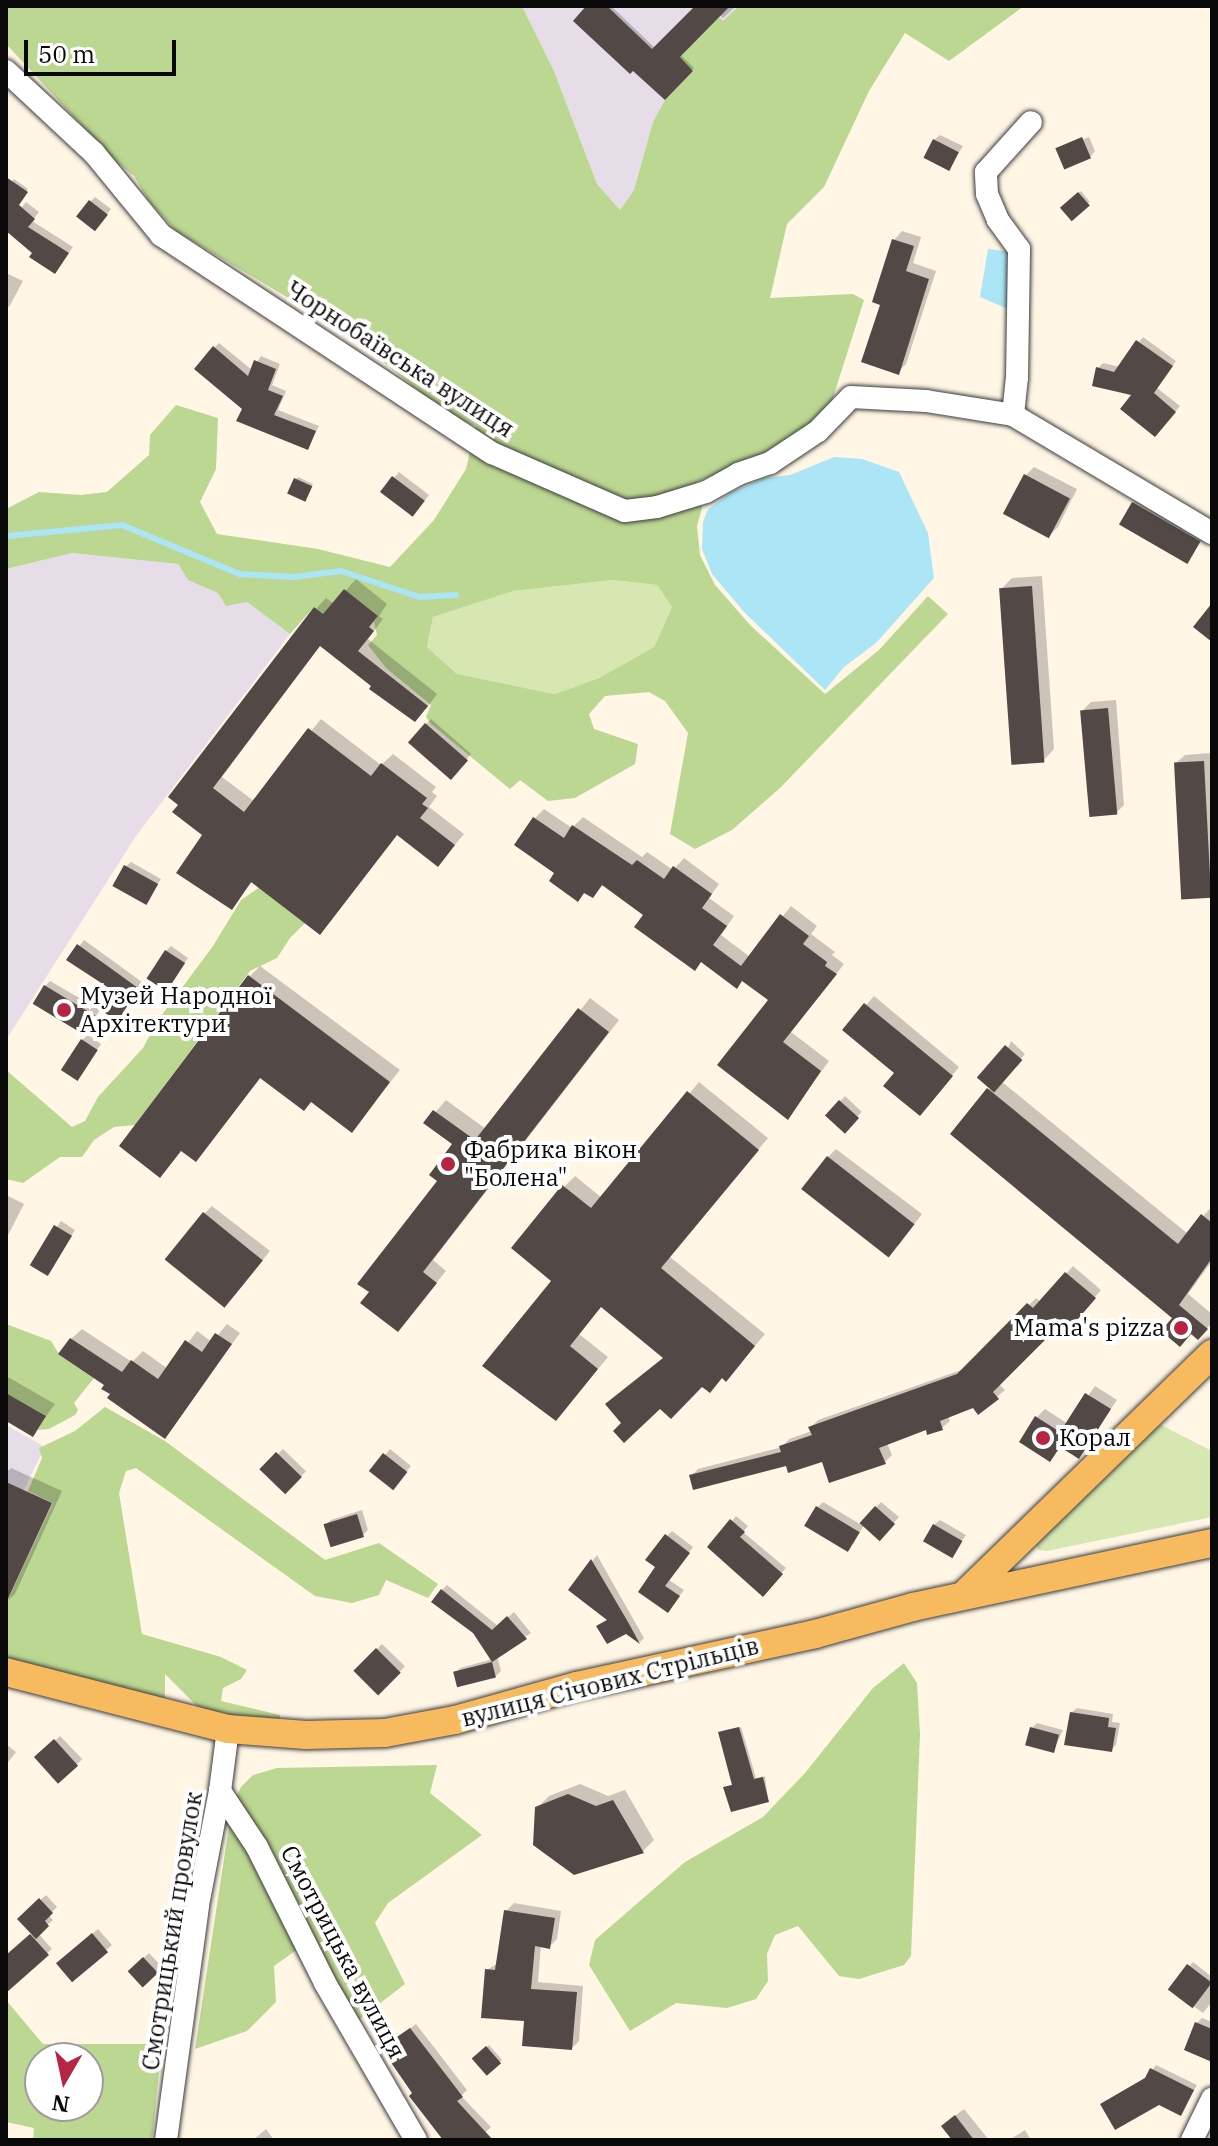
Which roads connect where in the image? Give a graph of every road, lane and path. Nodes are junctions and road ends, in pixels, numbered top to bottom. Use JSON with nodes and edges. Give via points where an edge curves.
{"nodes":[{"id":1,"x":6,"y":71,"type":"edge"},
{"id":2,"x":1031,"y":122,"type":"dead end"},
{"id":3,"x":1013,"y":415,"type":"junction"},
{"id":4,"x":1212,"y":533,"type":"edge"},
{"id":5,"x":1212,"y":1354,"type":"edge"},
{"id":6,"x":1025,"y":1539,"type":"junction"},
{"id":7,"x":1212,"y":1543,"type":"edge"},
{"id":8,"x":1054,"y":1575,"type":"junction"},
{"id":9,"x":964,"y":1596,"type":"junction"},
{"id":10,"x":6,"y":1672,"type":"edge"},
{"id":11,"x":228,"y":1729,"type":"junction"},
{"id":12,"x":220,"y":1791,"type":"junction"},
{"id":13,"x":1212,"y":2099,"type":"edge"},
{"id":14,"x":166,"y":2140,"type":"edge"},
{"id":15,"x":416,"y":2140,"type":"edge"},
{"id":16,"x":1192,"y":2140,"type":"edge"}],
"edges":[{"from":1,"to":3,"type":"street","name":"Чорнобаївська вулиця","via":[[94,153],[161,235],[492,453],[625,511],[706,492],[770,463],[818,431],[851,397],[926,401]]},
{"from":2,"to":3,"type":"street","via":[[986,172],[987,194],[998,220],[1019,249]]},
{"from":3,"to":4,"type":"street","name":"Чорнобаївська вулиця"},
{"from":5,"to":6,"type":"main road"},
{"from":6,"to":8,"type":"main road","via":[[1030,1563]]},
{"from":6,"to":9,"type":"main road"},
{"from":7,"to":8,"type":"main road","name":"вулиця Січових Стрільців"},
{"from":8,"to":9,"type":"main road","name":"вулиця Січових Стрільців"},
{"from":9,"to":11,"type":"main road","name":"вулиця Січових Стрільців","via":[[385,1733],[306,1735]]},
{"from":10,"to":11,"type":"main road","name":"вулиця Січових Стрільців"},
{"from":11,"to":12,"type":"street","name":"Смотрицький провулок"},
{"from":12,"to":14,"type":"street","name":"Смотрицький провулок","via":[[198,1905]]},
{"from":12,"to":15,"type":"street","name":"Смотрицька вулиця","via":[[257,1847],[325,1983]]},
{"from":13,"to":16,"type":"street"}]}
